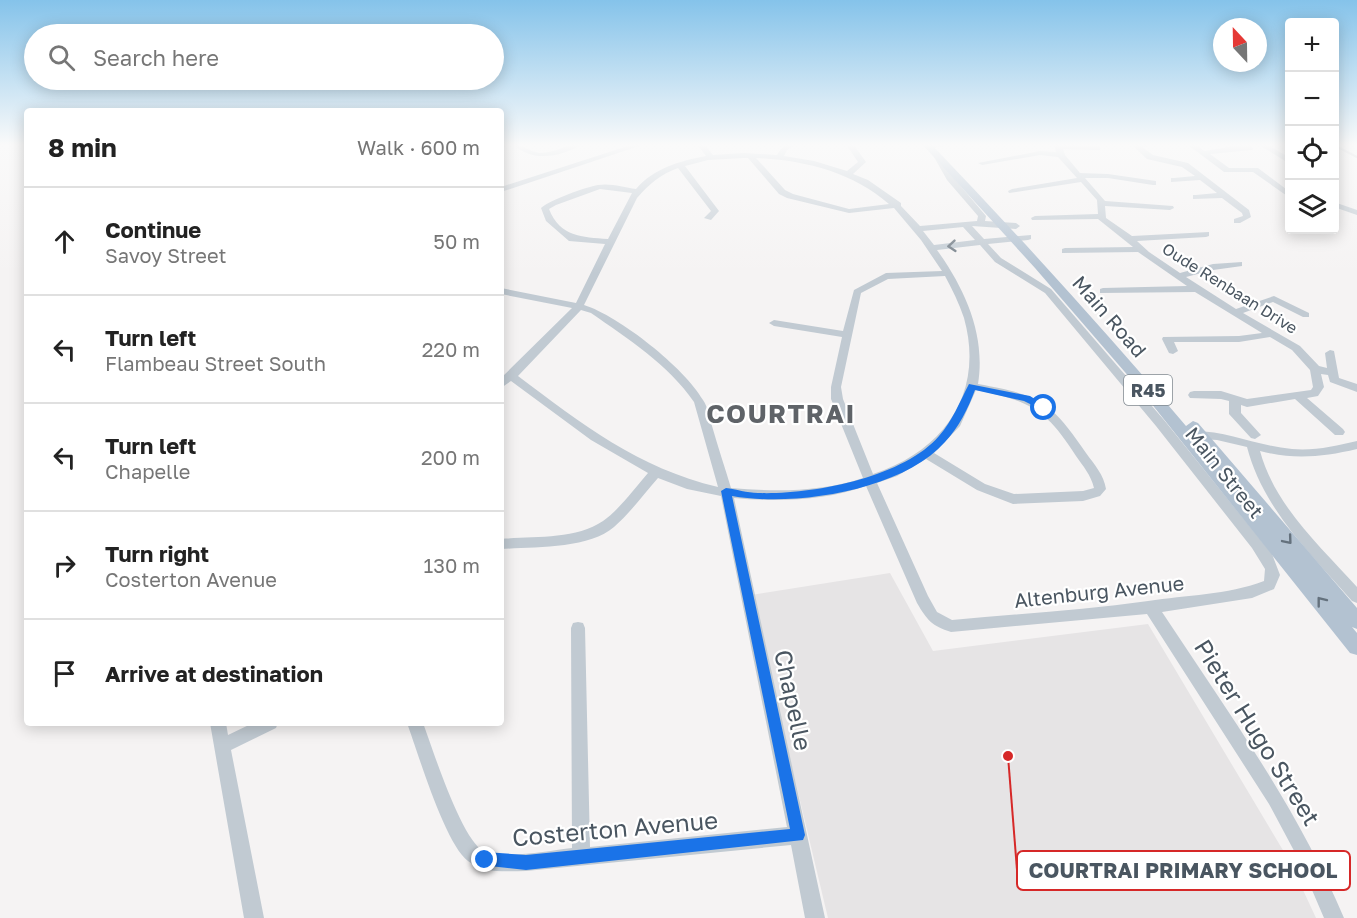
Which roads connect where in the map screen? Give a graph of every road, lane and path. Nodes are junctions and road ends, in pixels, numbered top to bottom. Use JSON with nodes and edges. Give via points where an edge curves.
{"nodes":[{"id":1,"x":642,"y":187,"type":"edge"},
{"id":2,"x":697,"y":187,"type":"edge"},
{"id":3,"x":777,"y":187,"type":"edge"},
{"id":4,"x":872,"y":187,"type":"edge"},
{"id":5,"x":957,"y":187,"type":"edge"},
{"id":6,"x":971,"y":187,"type":"edge"},
{"id":7,"x":1029,"y":187,"type":"edge"},
{"id":8,"x":1088,"y":187,"type":"edge"},
{"id":9,"x":1214,"y":187,"type":"edge"},
{"id":10,"x":1012,"y":190,"type":"dead end"},
{"id":11,"x":637,"y":191,"type":"junction"},
{"id":12,"x":1225,"y":195,"type":"junction"},
{"id":13,"x":1196,"y":196,"type":"dead end"},
{"id":14,"x":1102,"y":203,"type":"junction"},
{"id":15,"x":898,"y":205,"type":"junction"},
{"id":16,"x":1339,"y":206,"type":"edge"},
{"id":17,"x":1170,"y":208,"type":"dead end"},
{"id":18,"x":1357,"y":213,"type":"edge"},
{"id":19,"x":1100,"y":216,"type":"junction"},
{"id":20,"x":708,"y":218,"type":"dead end"},
{"id":21,"x":1035,"y":218,"type":"dead end"},
{"id":22,"x":1237,"y":220,"type":"dead end"},
{"id":23,"x":981,"y":223,"type":"junction"},
{"id":24,"x":966,"y":225,"type":"junction"},
{"id":25,"x":916,"y":229,"type":"junction"},
{"id":26,"x":1016,"y":232,"type":"junction"},
{"id":27,"x":1206,"y":234,"type":"dead end"},
{"id":28,"x":1130,"y":239,"type":"junction"},
{"id":29,"x":611,"y":242,"type":"junction"},
{"id":30,"x":982,"y":243,"type":"junction"},
{"id":31,"x":930,"y":248,"type":"junction"},
{"id":32,"x":1139,"y":249,"type":"junction"},
{"id":33,"x":1065,"y":251,"type":"dead end"},
{"id":34,"x":1239,"y":264,"type":"dead end"},
{"id":35,"x":947,"y":273,"type":"junction"},
{"id":36,"x":1178,"y":276,"type":"junction"},
{"id":37,"x":1197,"y":289,"type":"junction"},
{"id":38,"x":1103,"y":291,"type":"dead end"},
{"id":39,"x":504,"y":292,"type":"edge"},
{"id":40,"x":579,"y":306,"type":"junction"},
{"id":41,"x":1235,"y":313,"type":"junction"},
{"id":42,"x":1306,"y":315,"type":"dead end"},
{"id":43,"x":774,"y":323,"type":"dead end"},
{"id":44,"x":1273,"y":334,"type":"junction"},
{"id":45,"x":848,"y":335,"type":"junction"},
{"id":46,"x":1173,"y":351,"type":"dead end"},
{"id":47,"x":1330,"y":353,"type":"dead end"},
{"id":48,"x":1316,"y":369,"type":"junction"},
{"id":49,"x":1333,"y":373,"type":"junction"},
{"id":50,"x":506,"y":380,"type":"edge"},
{"id":51,"x":972,"y":386,"type":"junction"},
{"id":52,"x":1357,"y":388,"type":"edge"},
{"id":53,"x":1194,"y":395,"type":"dead end"},
{"id":54,"x":1298,"y":396,"type":"junction"},
{"id":55,"x":1235,"y":399,"type":"junction"},
{"id":56,"x":1339,"y":432,"type":"dead end"},
{"id":57,"x":1193,"y":434,"type":"junction"},
{"id":58,"x":1253,"y":439,"type":"junction"},
{"id":59,"x":1357,"y":445,"type":"edge"},
{"id":60,"x":926,"y":453,"type":"junction"},
{"id":61,"x":656,"y":472,"type":"junction"},
{"id":62,"x":870,"y":481,"type":"junction"},
{"id":63,"x":726,"y":491,"type":"junction"},
{"id":64,"x":504,"y":544,"type":"edge"},
{"id":65,"x":1251,"y":593,"type":"joint"},
{"id":66,"x":1357,"y":597,"type":"edge"},
{"id":67,"x":1150,"y":606,"type":"junction"},
{"id":68,"x":1357,"y":621,"type":"edge"},
{"id":69,"x":578,"y":628,"type":"dead end"},
{"id":70,"x":1357,"y":647,"type":"edge"},
{"id":71,"x":219,"y":726,"type":"edge"},
{"id":72,"x":264,"y":726,"type":"edge"},
{"id":73,"x":416,"y":726,"type":"edge"},
{"id":74,"x":223,"y":746,"type":"junction"},
{"id":75,"x":798,"y":835,"type":"junction"},
{"id":76,"x":581,"y":857,"type":"junction"},
{"id":77,"x":254,"y":918,"type":"edge"},
{"id":78,"x":815,"y":918,"type":"edge"},
{"id":79,"x":1334,"y":918,"type":"edge"}],
"edges":[{"from":1,"to":11,"type":"street"},
{"from":2,"to":20,"type":"street","via":[[715,211]]},
{"from":3,"to":15,"type":"street","via":[[790,196],[849,211]]},
{"from":4,"to":15,"type":"street"},
{"from":5,"to":23,"type":"street","via":[[982,216]]},
{"from":6,"to":26,"type":"main road","name":"Main Road","number":"R45"},
{"from":7,"to":10,"type":"street"},
{"from":8,"to":14,"type":"street"},
{"from":9,"to":12,"type":"street"},
{"from":11,"to":29,"type":"street"},
{"from":11,"to":29,"type":"street","via":[[599,188],[545,208],[546,215],[572,238]]},
{"from":12,"to":13,"type":"street"},
{"from":12,"to":22,"type":"street","via":[[1247,214]]},
{"from":14,"to":17,"type":"street"},
{"from":14,"to":19,"type":"street"},
{"from":15,"to":25,"type":"street"},
{"from":16,"to":18,"type":"street"},
{"from":19,"to":21,"type":"street"},
{"from":19,"to":28,"type":"street","name":"Oude Renbaan Drive"},
{"from":23,"to":24,"type":"street"},
{"from":23,"to":26,"type":"street"},
{"from":24,"to":25,"type":"street"},
{"from":24,"to":30,"type":"street","name":"Main Street"},
{"from":25,"to":31,"type":"street"},
{"from":26,"to":30,"type":"street"},
{"from":26,"to":57,"type":"main road","name":"Main Road","number":"R45"},
{"from":27,"to":28,"type":"street"},
{"from":28,"to":32,"type":"street","name":"Oude Renbaan Drive"},
{"from":29,"to":40,"type":"street"},
{"from":30,"to":31,"type":"street","one_way":true},
{"from":30,"to":65,"type":"street","name":"Main Street","via":[[998,260],[1048,291],[1161,423],[1257,544],[1273,573],[1262,590]]},
{"from":31,"to":35,"type":"street"},
{"from":32,"to":33,"type":"street"},
{"from":32,"to":36,"type":"street","name":"Oude Renbaan Drive"},
{"from":34,"to":36,"type":"street"},
{"from":35,"to":45,"type":"street","via":[[886,276],[861,288],[855,294]]},
{"from":35,"to":51,"type":"street","via":[[967,312],[972,339]]},
{"from":36,"to":37,"type":"street","name":"Oude Renbaan Drive"},
{"from":37,"to":38,"type":"street"},
{"from":37,"to":41,"type":"street","name":"Oude Renbaan Drive"},
{"from":39,"to":40,"type":"street","name":"Chapelle"},
{"from":40,"to":50,"type":"street"},
{"from":40,"to":63,"type":"street","name":"Chapelle","via":[[598,314],[692,390]]},
{"from":41,"to":42,"type":"street","via":[[1274,299]]},
{"from":41,"to":44,"type":"street","name":"Oude Renbaan Drive"},
{"from":43,"to":45,"type":"street"},
{"from":44,"to":46,"type":"street","via":[[1239,339],[1167,339]]},
{"from":44,"to":48,"type":"street","name":"Oude Renbaan Drive","via":[[1303,354]]},
{"from":45,"to":62,"type":"street","via":[[836,392]]},
{"from":47,"to":49,"type":"street"},
{"from":48,"to":49,"type":"street"},
{"from":48,"to":54,"type":"street","via":[[1319,390]]},
{"from":49,"to":52,"type":"street","via":[[1336,381]]},
{"from":50,"to":61,"type":"street"},
{"from":51,"to":60,"type":"street","via":[[954,425]]},
{"from":51,"to":60,"type":"street","via":[[1027,398],[1052,414],[1100,489],[1083,495],[1012,499],[981,487]]},
{"from":53,"to":55,"type":"street"},
{"from":54,"to":55,"type":"street","via":[[1248,403]]},
{"from":54,"to":56,"type":"street"},
{"from":55,"to":58,"type":"street","via":[[1235,414]]},
{"from":57,"to":58,"type":"street"},
{"from":57,"to":68,"type":"main road","name":"Main Road","number":"R45","one_way":true},
{"from":70,"to":57,"type":"main road","name":"Main Road","number":"R45","one_way":true},
{"from":58,"to":59,"type":"street","via":[[1278,451],[1310,454]]},
{"from":58,"to":66,"type":"street","name":"Main Street","via":[[1254,459],[1279,503]]},
{"from":60,"to":62,"type":"street"},
{"from":61,"to":63,"type":"street","via":[[688,485]]},
{"from":61,"to":64,"type":"street","via":[[601,530],[584,536]]},
{"from":62,"to":63,"type":"street","via":[[791,496],[757,497]]},
{"from":62,"to":67,"type":"street","name":"Altenburg Avenue","via":[[927,609],[937,620],[951,626]]},
{"from":63,"to":75,"type":"street","name":"Chapelle"},
{"from":65,"to":67,"type":"street","name":"Altenburg Avenue"},
{"from":67,"to":79,"type":"street","name":"Pieter Hugo Street","via":[[1275,798]]},
{"from":69,"to":76,"type":"street"},
{"from":71,"to":74,"type":"street"},
{"from":72,"to":74,"type":"street"},
{"from":73,"to":76,"type":"street","name":"Costerton Avenue","via":[[458,832],[473,854],[485,860],[507,862]]},
{"from":74,"to":77,"type":"street"},
{"from":75,"to":76,"type":"street","name":"Costerton Avenue"},
{"from":75,"to":78,"type":"street","name":"Chapelle"}]}
